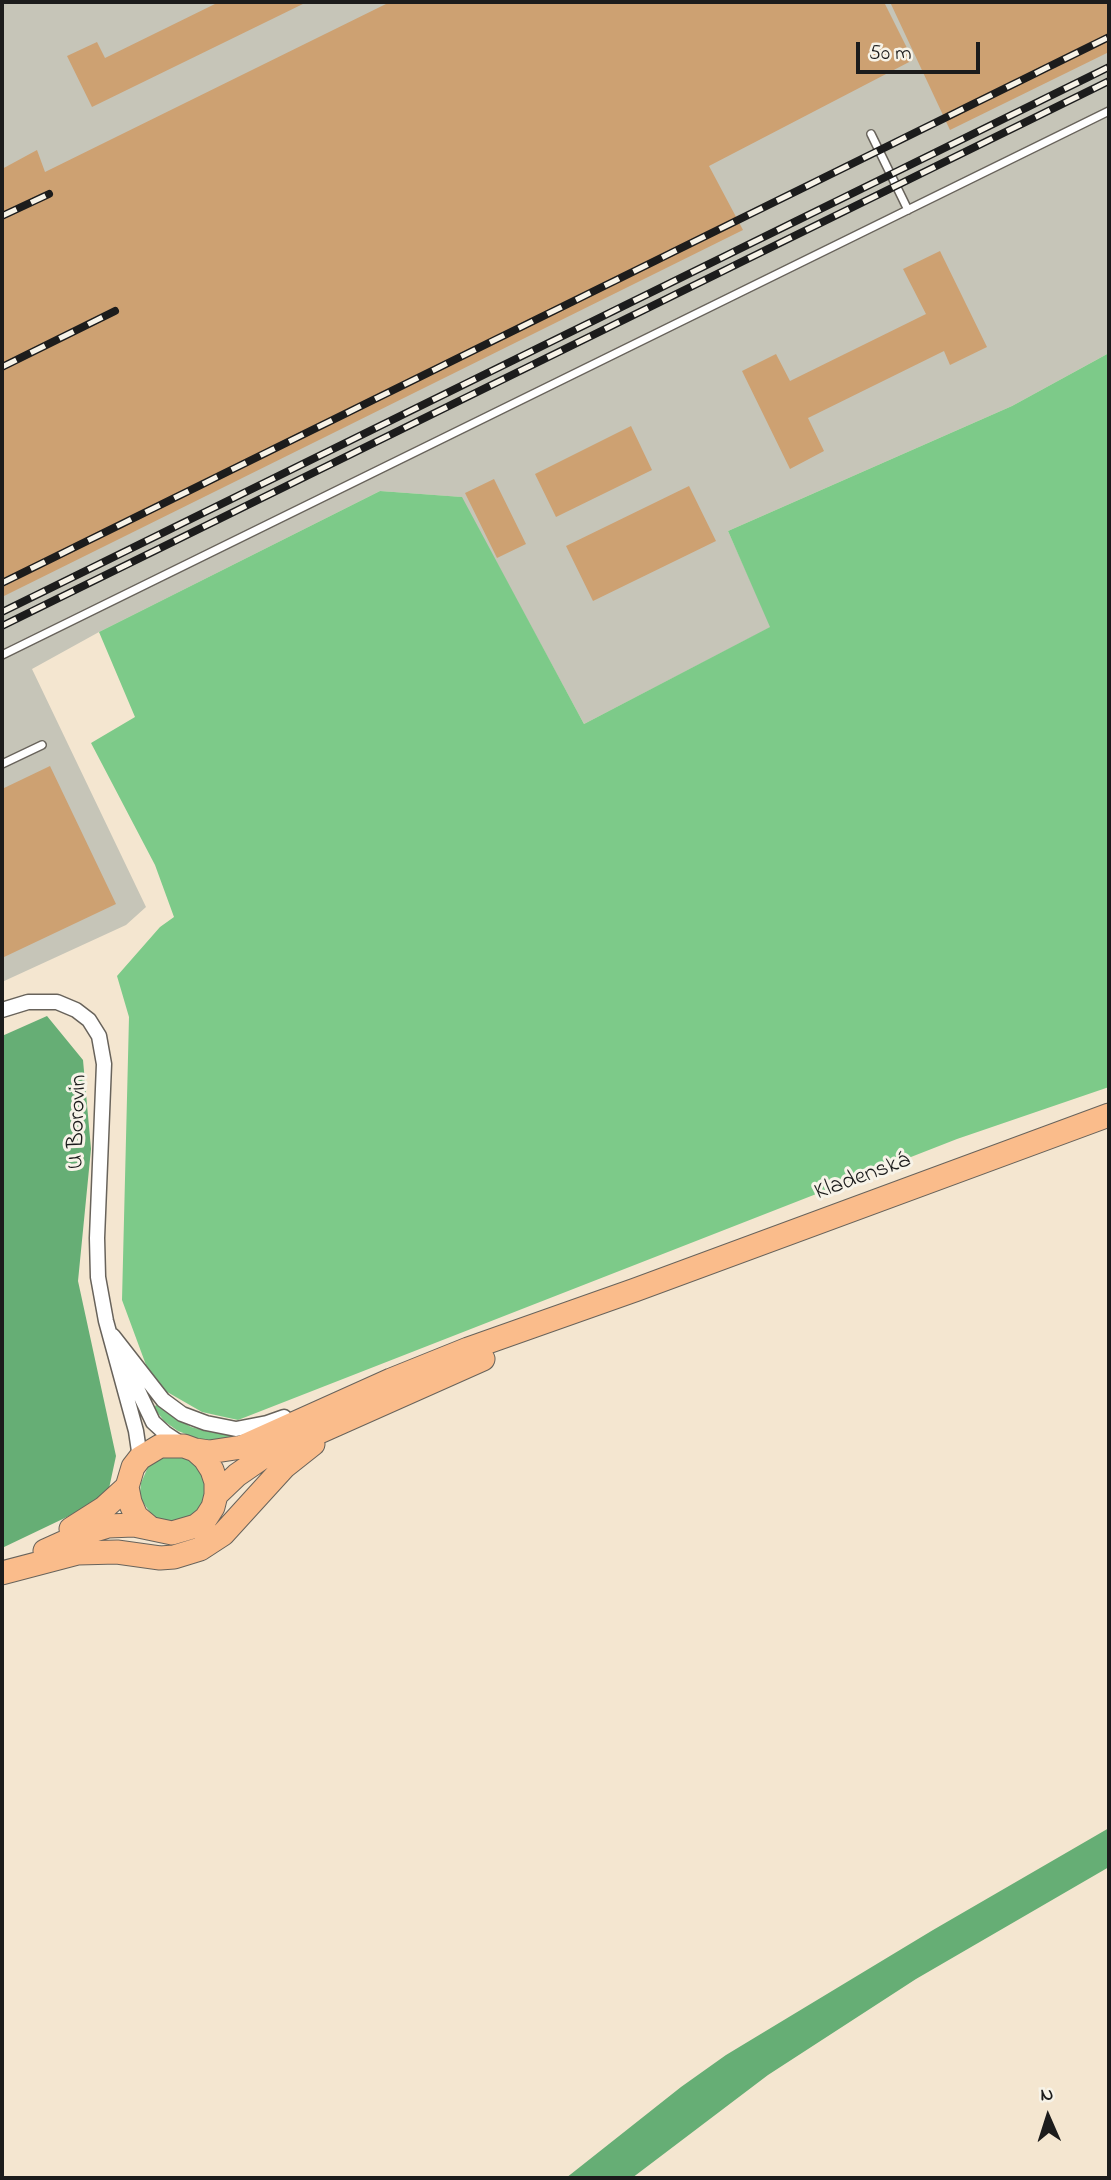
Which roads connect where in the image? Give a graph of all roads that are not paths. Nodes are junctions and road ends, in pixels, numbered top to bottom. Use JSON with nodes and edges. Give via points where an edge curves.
{"nodes":[{"id":1,"x":1109,"y":111,"type":"edge"},
{"id":2,"x":871,"y":134,"type":"dead end"},
{"id":3,"x":908,"y":210,"type":"junction"},
{"id":4,"x":2,"y":655,"type":"edge"},
{"id":5,"x":42,"y":745,"type":"dead end"},
{"id":6,"x":2,"y":764,"type":"edge"},
{"id":7,"x":2,"y":1010,"type":"edge"},
{"id":8,"x":1109,"y":1115,"type":"edge"},
{"id":9,"x":635,"y":1290,"type":"junction"},
{"id":10,"x":109,"y":1328,"type":"junction"},
{"id":11,"x":391,"y":1380,"type":"junction"},
{"id":12,"x":372,"y":1408,"type":"junction"},
{"id":13,"x":189,"y":1448,"type":"junction"},
{"id":14,"x":140,"y":1458,"type":"junction"},
{"id":15,"x":127,"y":1487,"type":"junction"},
{"id":16,"x":216,"y":1495,"type":"junction"},
{"id":17,"x":148,"y":1526,"type":"junction"},
{"id":18,"x":2,"y":1570,"type":"edge"}],
"edges":[{"from":1,"to":3,"type":"lane"},
{"from":2,"to":3,"type":"lane"},
{"from":3,"to":4,"type":"lane"},
{"from":5,"to":6,"type":"lane"},
{"from":7,"to":10,"type":"street","name":"U Borovin","via":[[28,1002],[57,1002],[89,1020],[99,1037],[104,1064],[97,1264]]},
{"from":8,"to":9,"type":"main road","name":"Kladenská"},
{"from":9,"to":11,"type":"main road"},
{"from":9,"to":12,"type":"main road"},
{"from":10,"to":11,"type":"street","via":[[163,1400],[182,1414],[236,1429],[267,1423]]},
{"from":10,"to":13,"type":"street","via":[[153,1422]]},
{"from":10,"to":14,"type":"street"},
{"from":11,"to":13,"type":"main road","via":[[242,1447],[223,1451]]},
{"from":12,"to":16,"type":"main road","via":[[263,1457]]},
{"from":12,"to":18,"type":"main road","via":[[284,1467],[223,1534],[200,1549],[160,1558],[78,1553]]},
{"from":13,"to":14,"type":"main road","via":[[160,1446]]},
{"from":13,"to":16,"type":"main road","via":[[212,1470]]},
{"from":14,"to":15,"type":"main road"},
{"from":15,"to":17,"type":"main road","via":[[136,1516]]},
{"from":15,"to":18,"type":"main road","via":[[104,1508]]},
{"from":16,"to":17,"type":"main road","via":[[206,1518],[196,1526],[172,1533]]},
{"from":17,"to":18,"type":"main road","via":[[121,1524],[96,1529]]}]}
